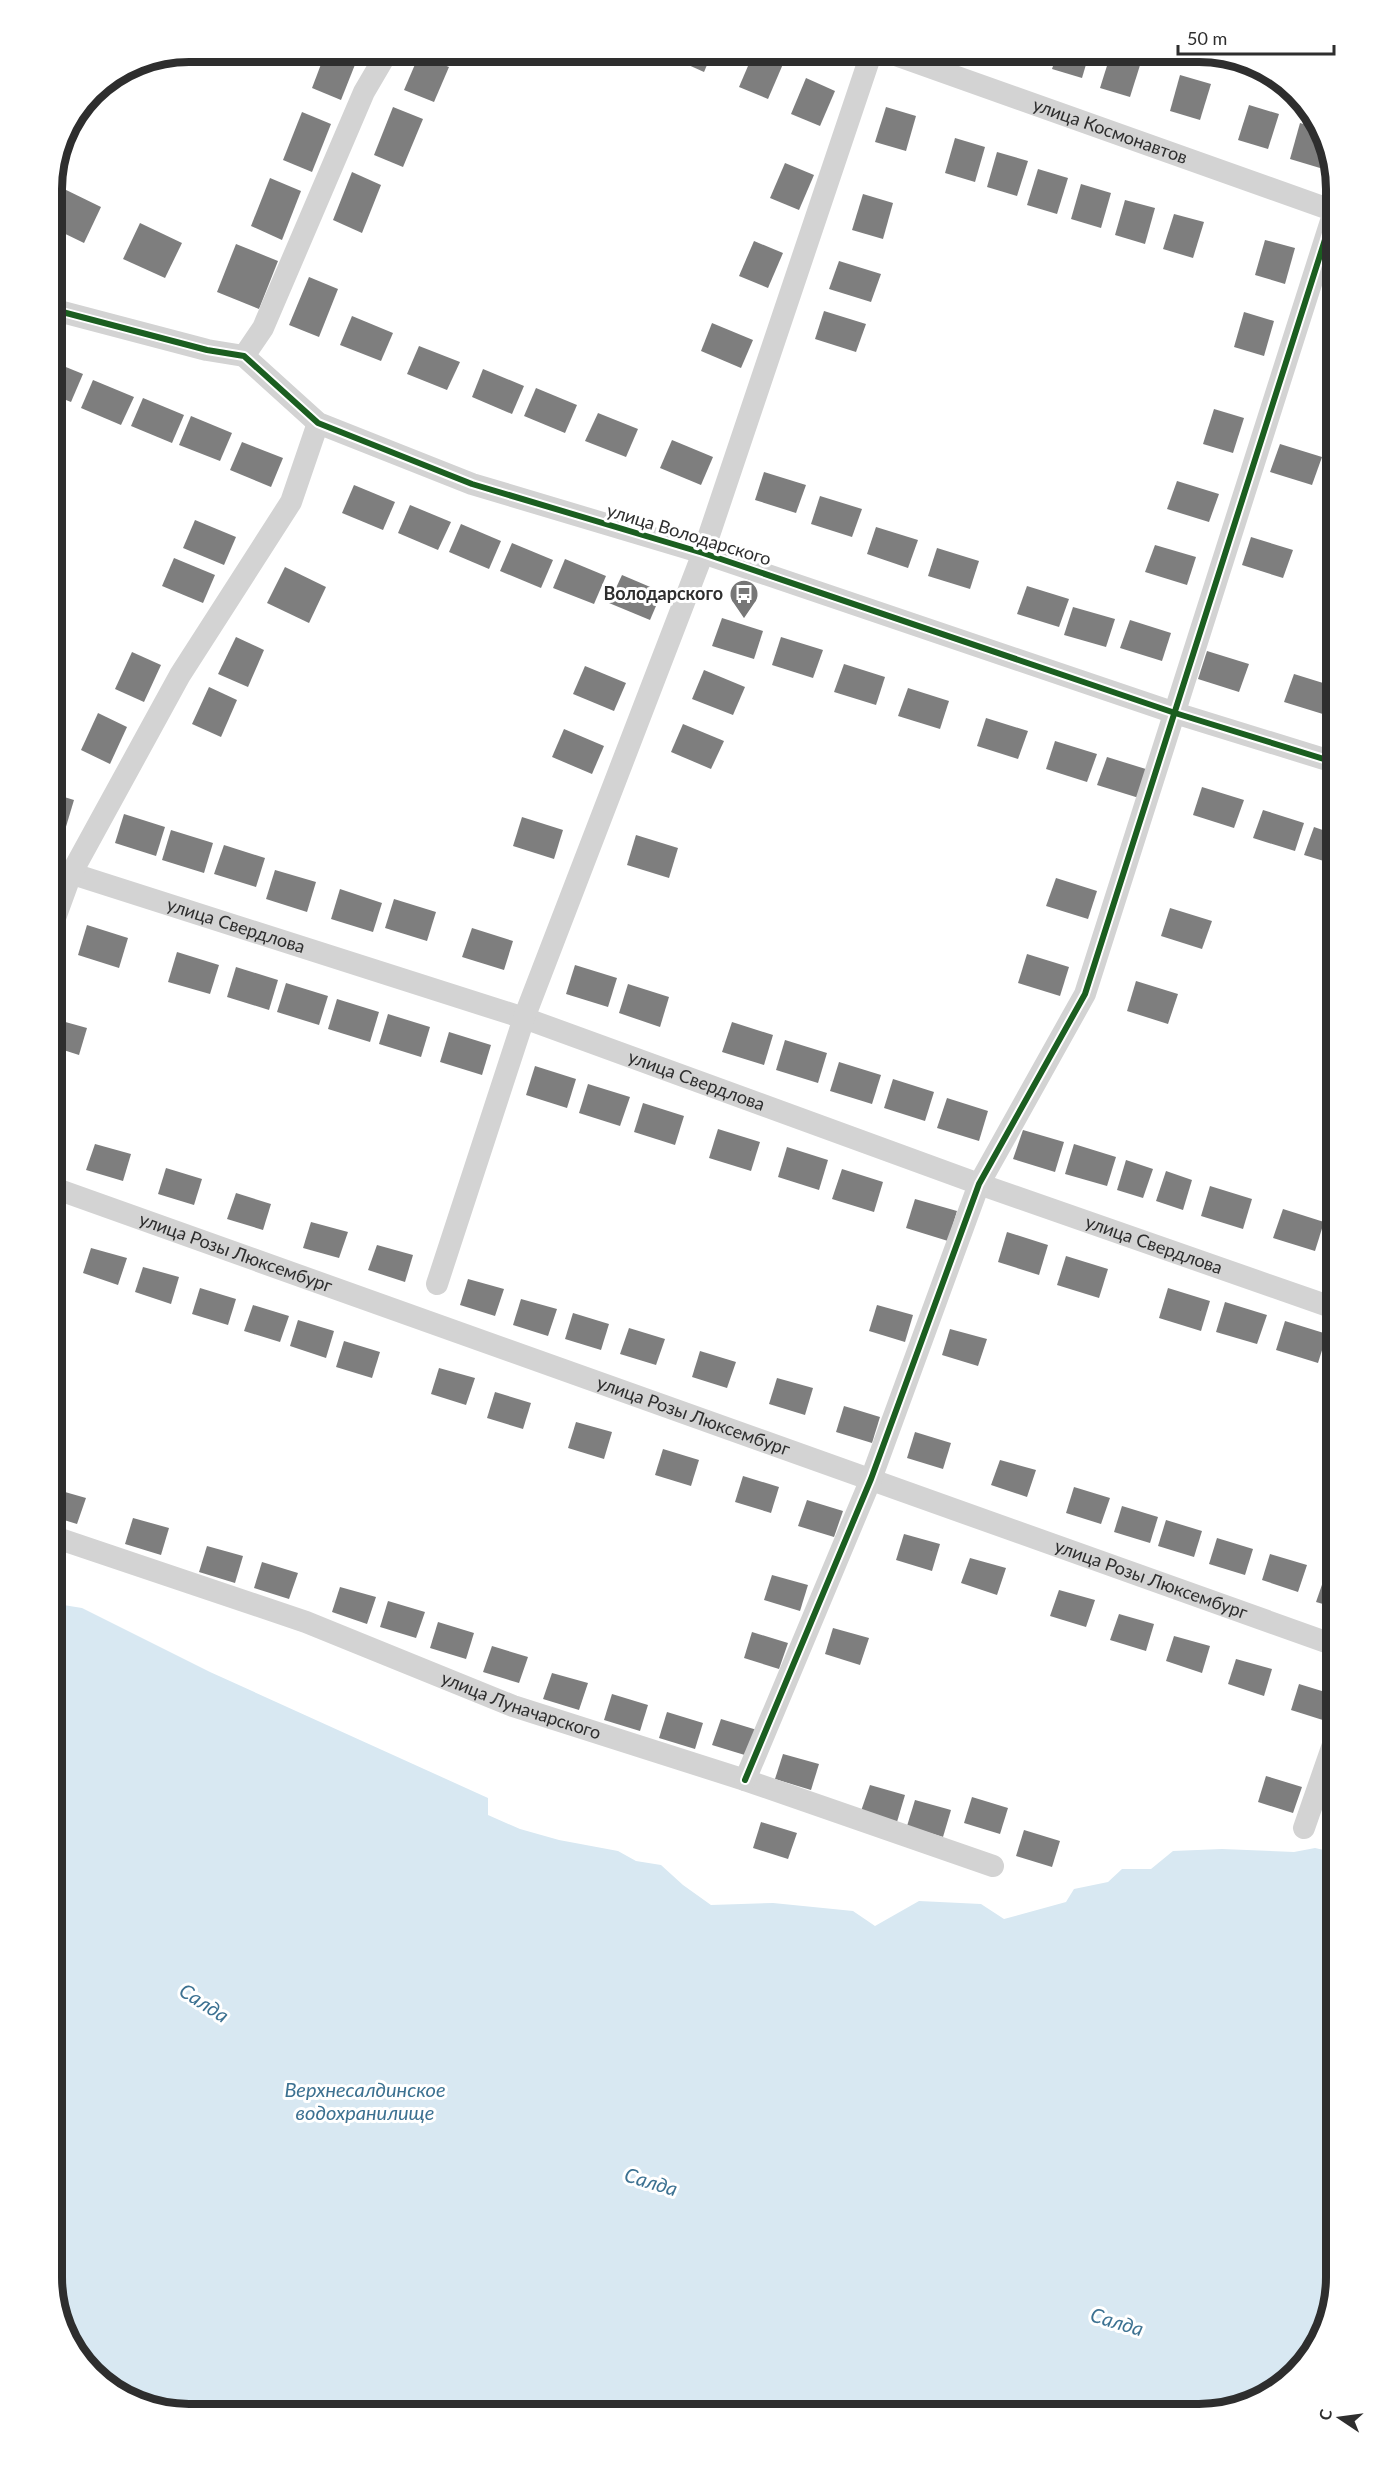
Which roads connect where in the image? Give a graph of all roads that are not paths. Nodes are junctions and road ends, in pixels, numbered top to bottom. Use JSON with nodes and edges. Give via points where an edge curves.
{"nodes":[{"id":1,"x":382,"y":62,"type":"edge"},
{"id":2,"x":868,"y":62,"type":"edge"},
{"id":3,"x":915,"y":62,"type":"edge"},
{"id":4,"x":1326,"y":206,"type":"edge"},
{"id":5,"x":1326,"y":240,"type":"edge"},
{"id":6,"x":62,"y":312,"type":"edge"},
{"id":7,"x":244,"y":356,"type":"junction"},
{"id":8,"x":318,"y":423,"type":"junction"},
{"id":9,"x":703,"y":553,"type":"junction"},
{"id":10,"x":1175,"y":713,"type":"junction"},
{"id":11,"x":1326,"y":761,"type":"edge"},
{"id":12,"x":62,"y":869,"type":"edge"},
{"id":13,"x":62,"y":871,"type":"edge"},
{"id":14,"x":524,"y":1018,"type":"junction"},
{"id":15,"x":980,"y":1185,"type":"junction"},
{"id":16,"x":62,"y":1191,"type":"edge"},
{"id":17,"x":437,"y":1284,"type":"dead end"},
{"id":18,"x":1326,"y":1305,"type":"edge"},
{"id":19,"x":871,"y":1479,"type":"junction"},
{"id":20,"x":62,"y":1540,"type":"edge"},
{"id":21,"x":1326,"y":1642,"type":"edge"},
{"id":22,"x":1326,"y":1765,"type":"edge"},
{"id":23,"x":745,"y":1780,"type":"junction"},
{"id":24,"x":1304,"y":1828,"type":"dead end"},
{"id":25,"x":993,"y":1866,"type":"dead end"}],
"edges":[{"from":1,"to":7,"type":"street","via":[[364,92],[263,328]]},
{"from":2,"to":9,"type":"street"},
{"from":3,"to":4,"type":"street","name":"улица Космонавтов"},
{"from":5,"to":10,"type":"street"},
{"from":6,"to":7,"type":"street"},
{"from":7,"to":8,"type":"street","name":"улица Володарского"},
{"from":8,"to":9,"type":"street","name":"улица Володарского","via":[[472,484]]},
{"from":8,"to":12,"type":"street","via":[[291,502]]},
{"from":9,"to":10,"type":"street","name":"улица Володарского"},
{"from":9,"to":14,"type":"street"},
{"from":10,"to":11,"type":"street","name":"улица Володарского"},
{"from":10,"to":15,"type":"street","via":[[1085,994]]},
{"from":13,"to":14,"type":"street","name":"улица Свердлова"},
{"from":14,"to":15,"type":"street","name":"улица Свердлова"},
{"from":14,"to":17,"type":"street"},
{"from":15,"to":18,"type":"street","name":"улица Свердлова"},
{"from":15,"to":19,"type":"street"},
{"from":16,"to":19,"type":"street","name":"улица Розы Люксембург"},
{"from":19,"to":21,"type":"street","name":"улица Розы Люксембург"},
{"from":19,"to":23,"type":"street"},
{"from":20,"to":23,"type":"street","name":"улица Луначарского","via":[[306,1622],[513,1706]]},
{"from":22,"to":24,"type":"street"},
{"from":23,"to":25,"type":"street","name":"улица Луначарского"}]}
